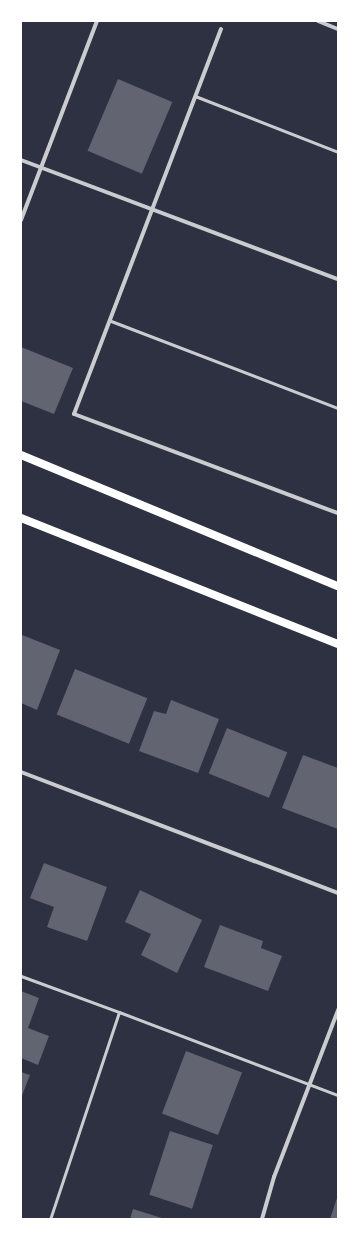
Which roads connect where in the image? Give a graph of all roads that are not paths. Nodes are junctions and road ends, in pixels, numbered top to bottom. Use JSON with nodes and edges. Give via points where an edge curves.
{"nodes":[{"id":1,"x":97,"y":21,"type":"edge"},
{"id":2,"x":318,"y":21,"type":"edge"},
{"id":3,"x":221,"y":29,"type":"dead end"},
{"id":4,"x":338,"y":29,"type":"edge"},
{"id":5,"x":195,"y":96,"type":"junction"},
{"id":6,"x":338,"y":152,"type":"edge"},
{"id":7,"x":21,"y":160,"type":"edge"},
{"id":8,"x":41,"y":167,"type":"junction"},
{"id":9,"x":152,"y":208,"type":"junction"},
{"id":10,"x":21,"y":220,"type":"edge"},
{"id":11,"x":338,"y":279,"type":"edge"},
{"id":12,"x":111,"y":321,"type":"junction"},
{"id":13,"x":338,"y":408,"type":"edge"},
{"id":14,"x":21,"y":455,"type":"edge"},
{"id":15,"x":338,"y":513,"type":"edge"},
{"id":16,"x":21,"y":518,"type":"edge"},
{"id":17,"x":338,"y":586,"type":"edge"},
{"id":18,"x":338,"y":644,"type":"edge"},
{"id":19,"x":21,"y":772,"type":"edge"},
{"id":20,"x":338,"y":893,"type":"edge"},
{"id":21,"x":21,"y":976,"type":"edge"},
{"id":22,"x":338,"y":1010,"type":"edge"},
{"id":23,"x":119,"y":1012,"type":"junction"},
{"id":24,"x":310,"y":1084,"type":"junction"},
{"id":25,"x":338,"y":1095,"type":"edge"},
{"id":26,"x":50,"y":1219,"type":"edge"},
{"id":27,"x":262,"y":1219,"type":"edge"}],
"edges":[{"from":1,"to":8,"type":"street"},
{"from":2,"to":4,"type":"street"},
{"from":3,"to":5,"type":"street"},
{"from":5,"to":6,"type":"lane"},
{"from":5,"to":9,"type":"street"},
{"from":7,"to":8,"type":"street"},
{"from":8,"to":9,"type":"street"},
{"from":8,"to":10,"type":"street"},
{"from":9,"to":11,"type":"street"},
{"from":9,"to":12,"type":"street"},
{"from":12,"to":13,"type":"lane"},
{"from":12,"to":15,"type":"street","via":[[74,414]]},
{"from":14,"to":17,"type":"main road"},
{"from":16,"to":18,"type":"main road"},
{"from":19,"to":20,"type":"street"},
{"from":21,"to":23,"type":"lane"},
{"from":22,"to":24,"type":"street"},
{"from":23,"to":24,"type":"lane"},
{"from":23,"to":26,"type":"lane"},
{"from":24,"to":25,"type":"lane"},
{"from":24,"to":27,"type":"street","via":[[274,1177]]}]}
